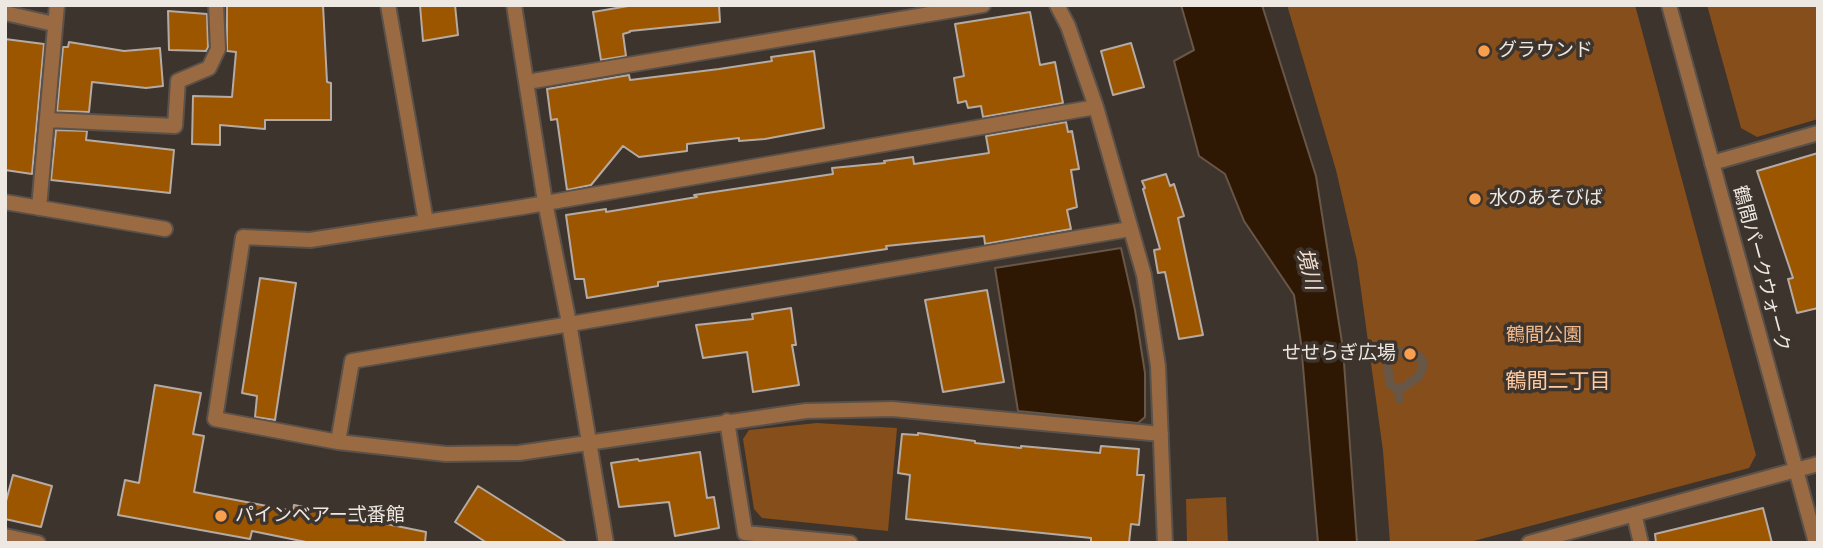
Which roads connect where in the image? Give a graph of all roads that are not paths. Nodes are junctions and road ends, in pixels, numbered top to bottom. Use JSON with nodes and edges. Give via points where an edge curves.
{"nodes":[{"id":1,"x":57,"y":5,"type":"edge"},
{"id":2,"x":216,"y":5,"type":"edge"},
{"id":3,"x":388,"y":5,"type":"edge"},
{"id":4,"x":514,"y":5,"type":"edge"},
{"id":5,"x":983,"y":5,"type":"edge"},
{"id":6,"x":1057,"y":5,"type":"edge"},
{"id":7,"x":1669,"y":5,"type":"edge"},
{"id":8,"x":5,"y":13,"type":"edge"},
{"id":9,"x":54,"y":24,"type":"junction"},
{"id":10,"x":527,"y":82,"type":"junction"},
{"id":11,"x":1096,"y":107,"type":"junction"},
{"id":12,"x":48,"y":120,"type":"junction"},
{"id":13,"x":1818,"y":133,"type":"edge"},
{"id":14,"x":1712,"y":163,"type":"junction"},
{"id":15,"x":5,"y":202,"type":"edge"},
{"id":16,"x":545,"y":202,"type":"junction"},
{"id":17,"x":38,"y":208,"type":"junction"},
{"id":18,"x":426,"y":222,"type":"junction"},
{"id":19,"x":166,"y":229,"type":"dead end"},
{"id":20,"x":1130,"y":229,"type":"junction"},
{"id":21,"x":569,"y":323,"type":"junction"},
{"id":22,"x":727,"y":421,"type":"junction"},
{"id":23,"x":1161,"y":434,"type":"junction"},
{"id":24,"x":338,"y":442,"type":"junction"},
{"id":25,"x":589,"y":443,"type":"junction"},
{"id":26,"x":1818,"y":464,"type":"edge"},
{"id":27,"x":1796,"y":470,"type":"junction"},
{"id":28,"x":1634,"y":514,"type":"junction"},
{"id":29,"x":5,"y":536,"type":"edge"},
{"id":30,"x":810,"y":541,"type":"edge"},
{"id":31,"x":38,"y":543,"type":"edge"},
{"id":32,"x":606,"y":543,"type":"edge"},
{"id":33,"x":850,"y":543,"type":"edge"},
{"id":34,"x":1165,"y":543,"type":"edge"},
{"id":35,"x":1529,"y":543,"type":"edge"},
{"id":36,"x":1642,"y":543,"type":"edge"},
{"id":37,"x":1816,"y":543,"type":"edge"}],
"edges":[{"from":1,"to":9,"type":"street"},
{"from":2,"to":12,"type":"street","via":[[218,49],[209,68],[178,81],[175,126]]},
{"from":3,"to":18,"type":"street"},
{"from":4,"to":10,"type":"street"},
{"from":5,"to":10,"type":"street"},
{"from":6,"to":11,"type":"street"},
{"from":7,"to":14,"type":"street","name":"鶴間パークウォーク"},
{"from":8,"to":9,"type":"street"},
{"from":9,"to":12,"type":"street"},
{"from":10,"to":16,"type":"street"},
{"from":11,"to":16,"type":"street"},
{"from":11,"to":20,"type":"street"},
{"from":12,"to":17,"type":"street"},
{"from":13,"to":14,"type":"street"},
{"from":14,"to":27,"type":"street","name":"鶴間パークウォーク"},
{"from":15,"to":17,"type":"street"},
{"from":16,"to":18,"type":"street"},
{"from":16,"to":21,"type":"street"},
{"from":17,"to":19,"type":"street"},
{"from":18,"to":24,"type":"street","via":[[310,240],[243,237],[215,419]]},
{"from":20,"to":21,"type":"street"},
{"from":20,"to":23,"type":"street","via":[[1144,275],[1158,366]]},
{"from":21,"to":24,"type":"street","via":[[352,361]]},
{"from":21,"to":25,"type":"street"},
{"from":22,"to":23,"type":"street","via":[[806,411],[892,409]]},
{"from":22,"to":25,"type":"street"},
{"from":22,"to":30,"type":"street","via":[[745,533]]},
{"from":23,"to":34,"type":"street"},
{"from":24,"to":25,"type":"street","via":[[446,454],[519,453]]},
{"from":25,"to":32,"type":"street"},
{"from":26,"to":27,"type":"street"},
{"from":27,"to":28,"type":"street"},
{"from":27,"to":37,"type":"street","name":"鶴間パークウォーク"},
{"from":28,"to":35,"type":"street"},
{"from":28,"to":36,"type":"street"},
{"from":29,"to":31,"type":"street"},
{"from":30,"to":33,"type":"street"}]}
